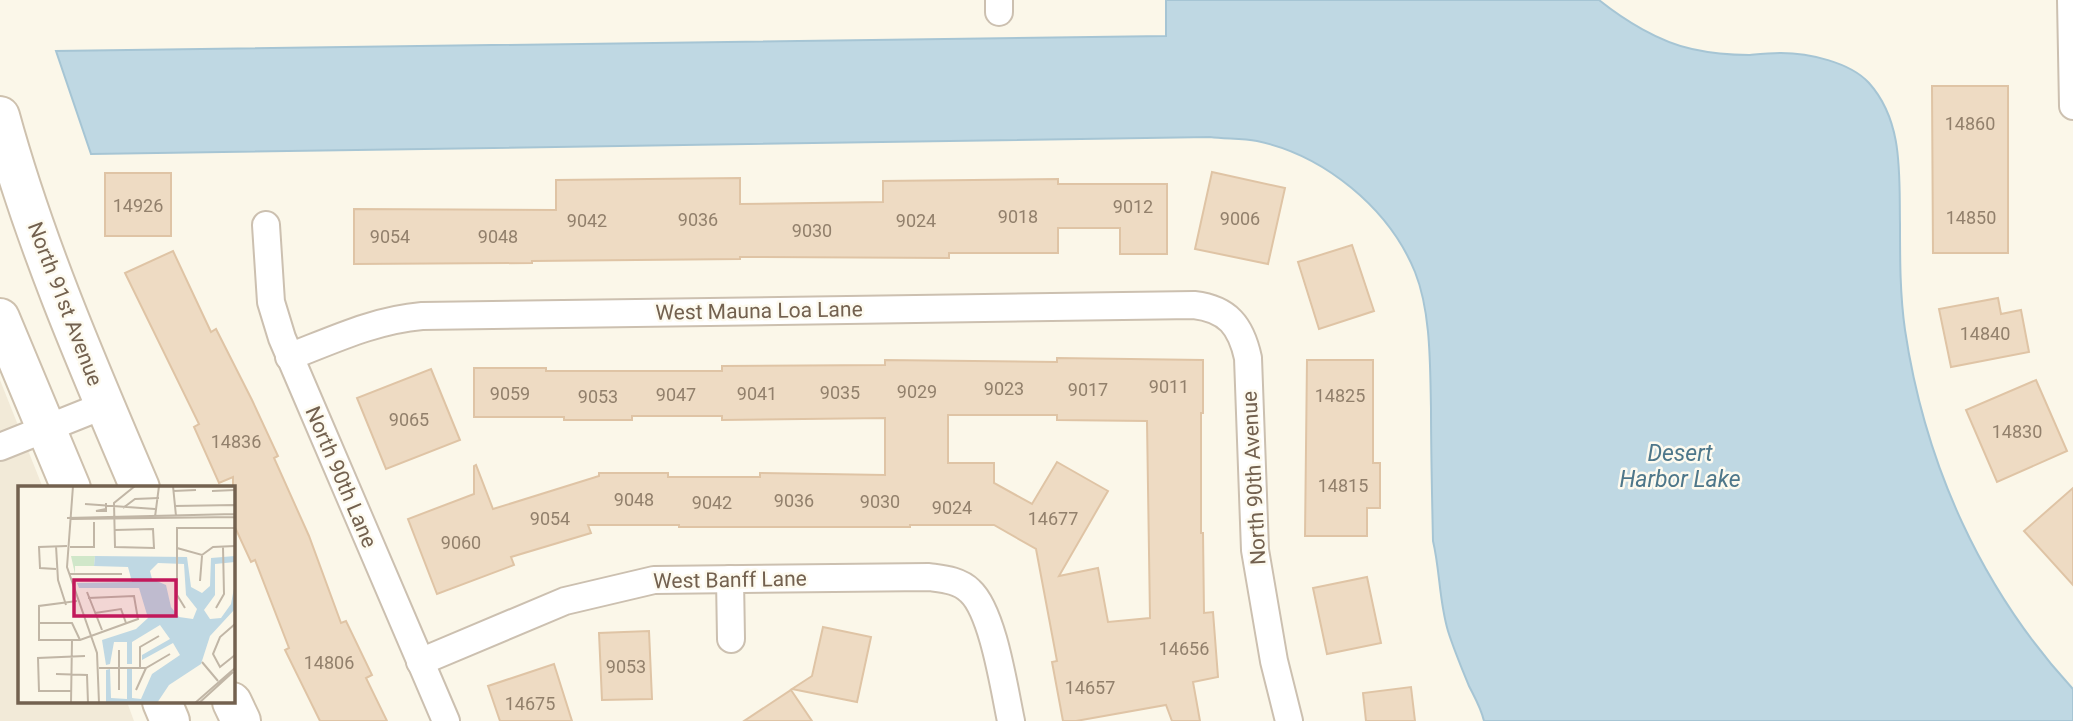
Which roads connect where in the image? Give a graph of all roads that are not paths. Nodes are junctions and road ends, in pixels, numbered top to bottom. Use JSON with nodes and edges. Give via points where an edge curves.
{"nodes":[{"id":1,"x":2071,"y":0,"type":"edge"},
{"id":2,"x":2073,"y":106,"type":"edge"},
{"id":3,"x":0,"y":116,"type":"edge"},
{"id":4,"x":266,"y":225,"type":"dead end"},
{"id":5,"x":0,"y":318,"type":"edge"},
{"id":6,"x":1232,"y":321,"type":"joint"},
{"id":7,"x":289,"y":357,"type":"junction"},
{"id":8,"x":105,"y":405,"type":"junction"},
{"id":9,"x":46,"y":428,"type":"junction"},
{"id":10,"x":0,"y":447,"type":"edge"},
{"id":11,"x":70,"y":486,"type":"edge"},
{"id":12,"x":139,"y":486,"type":"edge"},
{"id":13,"x":730,"y":579,"type":"junction"},
{"id":14,"x":732,"y":639,"type":"dead end"},
{"id":15,"x":420,"y":662,"type":"junction"},
{"id":16,"x":163,"y":704,"type":"edge"},
{"id":17,"x":233,"y":704,"type":"edge"},
{"id":18,"x":170,"y":721,"type":"edge"},
{"id":19,"x":241,"y":721,"type":"edge"},
{"id":20,"x":446,"y":721,"type":"edge"},
{"id":21,"x":1011,"y":721,"type":"edge"},
{"id":22,"x":1289,"y":721,"type":"edge"}],
"edges":[{"from":1,"to":2,"type":"street"},
{"from":3,"to":8,"type":"main road","name":"North 91st Avenue","via":[[38,237]]},
{"from":4,"to":7,"type":"street","name":"North 90th Lane","via":[[271,302]]},
{"from":5,"to":9,"type":"main road"},
{"from":6,"to":7,"type":"street","name":"West Mauna Loa Lane","via":[[1220,312],[1194,305],[422,316],[373,325]]},
{"from":6,"to":22,"type":"street","name":"North 90th Avenue","via":[[1248,358],[1255,550]]},
{"from":7,"to":15,"type":"street","name":"North 90th Lane"},
{"from":8,"to":9,"type":"street"},
{"from":8,"to":12,"type":"main road","name":"North 91st Avenue"},
{"from":9,"to":10,"type":"street"},
{"from":9,"to":11,"type":"main road"},
{"from":13,"to":14,"type":"street"},
{"from":13,"to":15,"type":"street","name":"West Banff Lane","via":[[654,580],[565,601]]},
{"from":13,"to":21,"type":"street","name":"West Banff Lane","via":[[929,577],[968,588],[988,620]]},
{"from":15,"to":20,"type":"street","name":"North 90th Lane"},
{"from":16,"to":18,"type":"main road"},
{"from":17,"to":19,"type":"main road"}]}
